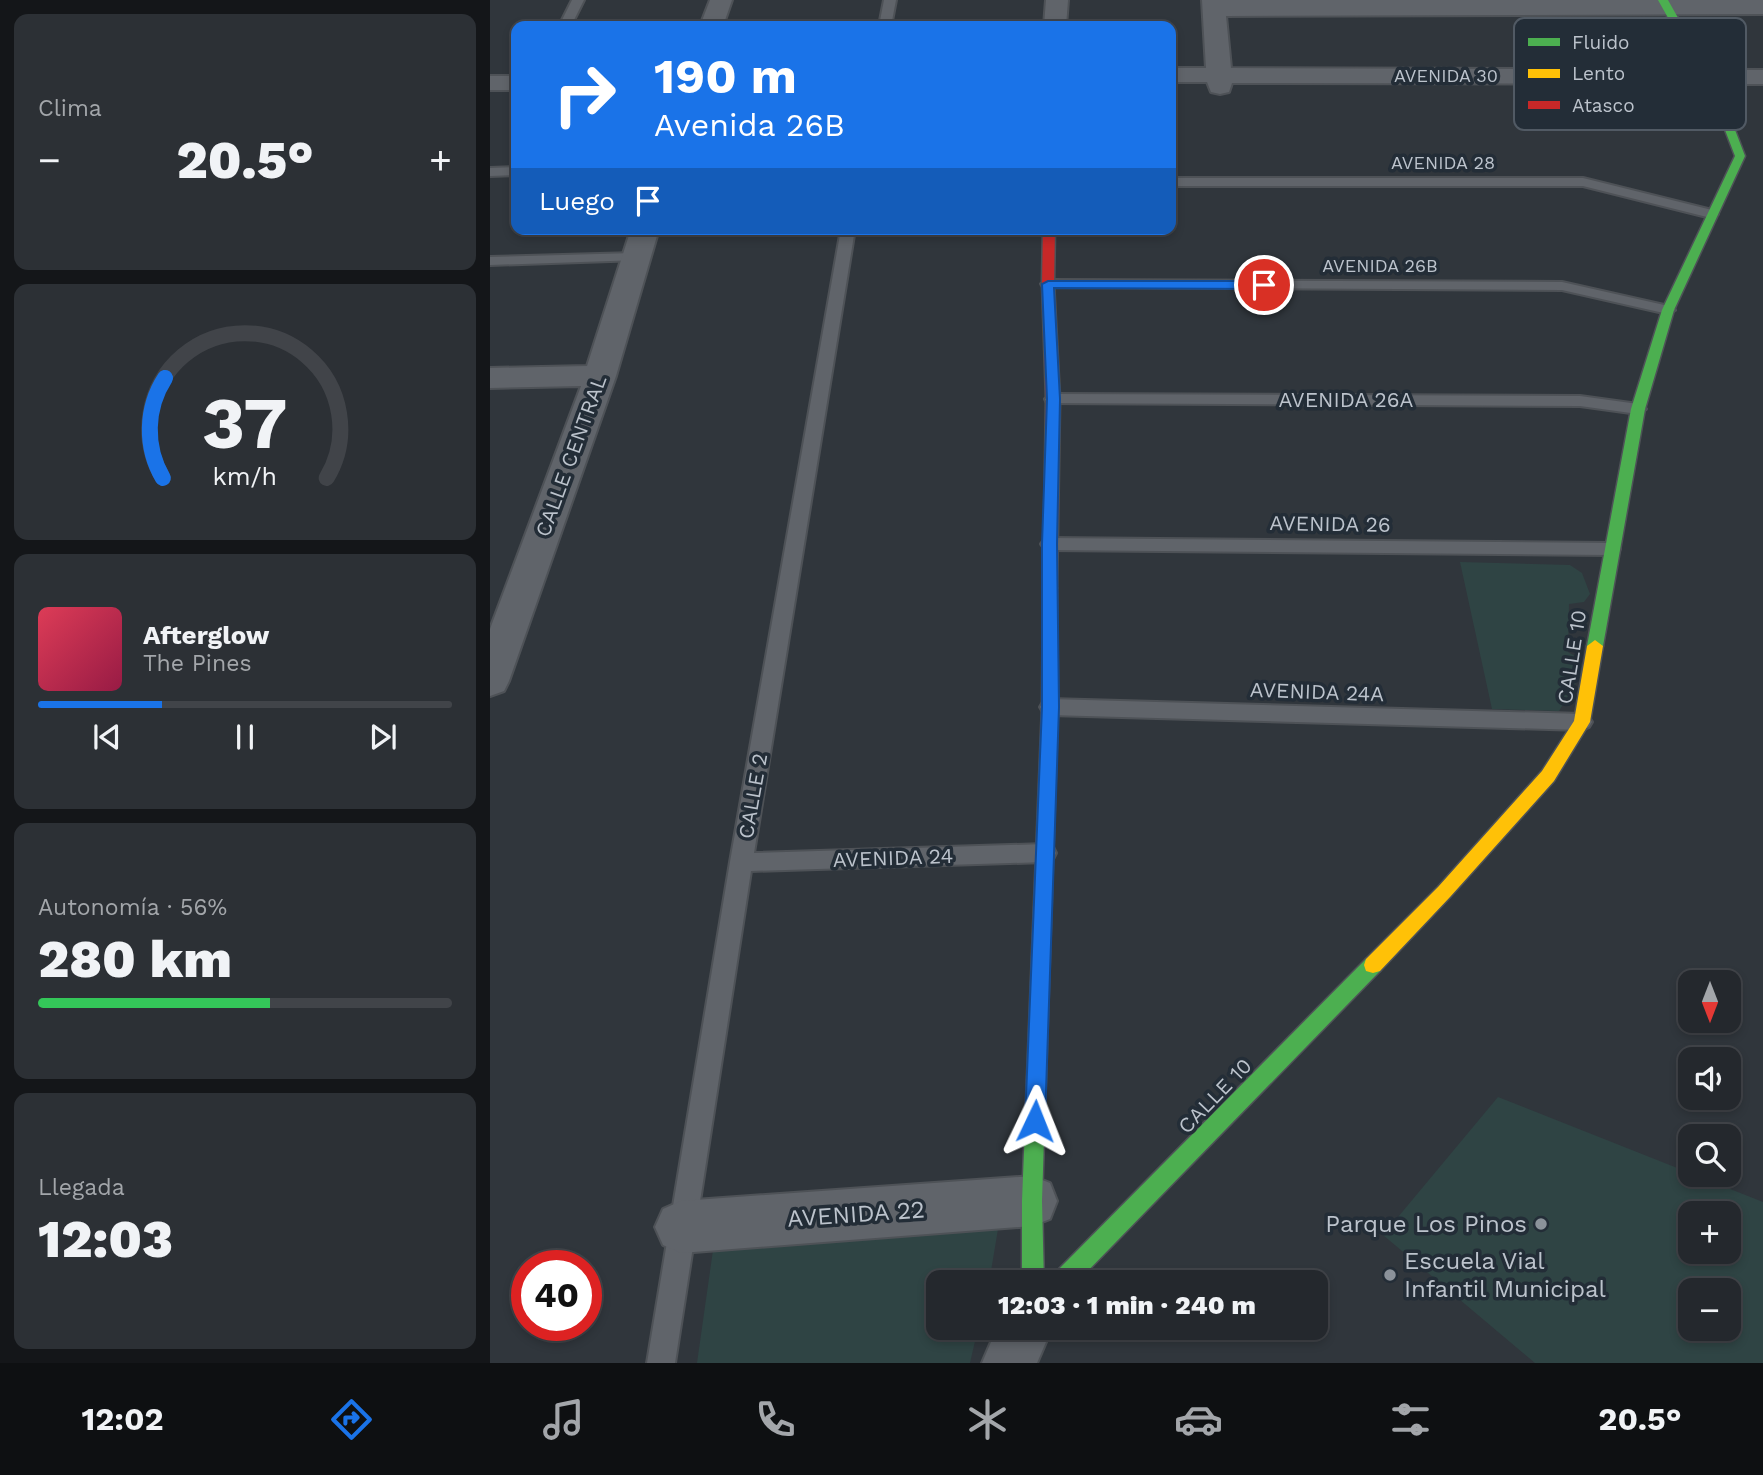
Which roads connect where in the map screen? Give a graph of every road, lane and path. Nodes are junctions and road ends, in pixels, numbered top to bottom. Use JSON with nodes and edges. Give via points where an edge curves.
{"nodes":[{"id":1,"x":578,"y":0,"type":"edge"},
{"id":2,"x":721,"y":0,"type":"edge"},
{"id":3,"x":890,"y":0,"type":"edge"},
{"id":4,"x":1057,"y":0,"type":"edge"},
{"id":5,"x":1214,"y":4,"type":"edge"},
{"id":6,"x":1361,"y":4,"type":"edge"},
{"id":7,"x":1513,"y":4,"type":"edge"},
{"id":8,"x":1665,"y":4,"type":"edge"},
{"id":9,"x":1763,"y":7,"type":"edge"},
{"id":10,"x":568,"y":21,"type":"edge"},
{"id":11,"x":714,"y":21,"type":"edge"},
{"id":12,"x":886,"y":21,"type":"edge"},
{"id":13,"x":1055,"y":21,"type":"edge"},
{"id":14,"x":1176,"y":76,"type":"edge"},
{"id":15,"x":1220,"y":81,"type":"junction"},
{"id":16,"x":1514,"y":82,"type":"edge"},
{"id":17,"x":490,"y":83,"type":"edge"},
{"id":18,"x":511,"y":83,"type":"edge"},
{"id":19,"x":1176,"y":86,"type":"edge"},
{"id":20,"x":1732,"y":130,"type":"edge"},
{"id":21,"x":490,"y":172,"type":"edge"},
{"id":22,"x":511,"y":172,"type":"edge"},
{"id":23,"x":1176,"y":182,"type":"edge"},
{"id":24,"x":1711,"y":214,"type":"junction"},
{"id":25,"x":847,"y":235,"type":"edge"},
{"id":26,"x":1049,"y":235,"type":"edge"},
{"id":27,"x":640,"y":243,"type":"edge"},
{"id":28,"x":490,"y":261,"type":"edge"},
{"id":29,"x":1048,"y":284,"type":"junction"},
{"id":30,"x":1668,"y":310,"type":"junction"},
{"id":31,"x":600,"y":376,"type":"junction"},
{"id":32,"x":490,"y":378,"type":"edge"},
{"id":33,"x":1053,"y":399,"type":"junction"},
{"id":34,"x":1638,"y":410,"type":"junction"},
{"id":35,"x":1049,"y":544,"type":"junction"},
{"id":36,"x":1611,"y":549,"type":"junction"},
{"id":37,"x":490,"y":681,"type":"edge"},
{"id":38,"x":1051,"y":707,"type":"junction"},
{"id":39,"x":1582,"y":722,"type":"junction"},
{"id":40,"x":1045,"y":853,"type":"junction"},
{"id":41,"x":741,"y":862,"type":"junction"},
{"id":42,"x":1031,"y":1201,"type":"junction"},
{"id":43,"x":681,"y":1227,"type":"junction"},
{"id":44,"x":1033,"y":1270,"type":"edge"},
{"id":45,"x":1074,"y":1270,"type":"edge"},
{"id":46,"x":1020,"y":1340,"type":"edge"},
{"id":47,"x":661,"y":1363,"type":"edge"},
{"id":48,"x":1009,"y":1363,"type":"edge"}],
"edges":[{"from":1,"to":10,"type":"lane"},
{"from":2,"to":11,"type":"street"},
{"from":3,"to":12,"type":"lane"},
{"from":4,"to":13,"type":"street"},
{"from":5,"to":6,"type":"street"},
{"from":5,"to":15,"type":"street"},
{"from":6,"to":7,"type":"street"},
{"from":7,"to":8,"type":"street"},
{"from":8,"to":9,"type":"street"},
{"from":14,"to":15,"type":"street","name":"AVENIDA 30"},
{"from":15,"to":16,"type":"street","name":"AVENIDA 30"},
{"from":15,"to":19,"type":"street","name":"AVENIDA 30"},
{"from":17,"to":18,"type":"street"},
{"from":20,"to":24,"type":"street","name":"CALLE 10","via":[[1740,156]]},
{"from":21,"to":22,"type":"lane"},
{"from":23,"to":24,"type":"lane","name":"AVENIDA 28","via":[[1583,182]]},
{"from":24,"to":30,"type":"street","name":"CALLE 10"},
{"from":25,"to":41,"type":"lane","name":"CALLE 2"},
{"from":26,"to":29,"type":"street"},
{"from":27,"to":28,"type":"lane"},
{"from":27,"to":31,"type":"street","name":"CALLE CENTRAL"},
{"from":29,"to":30,"type":"lane","name":"AVENIDA 26B","via":[[1562,286]]},
{"from":29,"to":33,"type":"street"},
{"from":30,"to":34,"type":"street","name":"CALLE 10"},
{"from":31,"to":32,"type":"street"},
{"from":31,"to":37,"type":"street","name":"CALLE CENTRAL"},
{"from":33,"to":34,"type":"lane","name":"AVENIDA 26A","via":[[1580,401]]},
{"from":33,"to":35,"type":"street"},
{"from":34,"to":36,"type":"street","name":"CALLE 10"},
{"from":35,"to":36,"type":"lane","name":"AVENIDA 26"},
{"from":35,"to":38,"type":"street"},
{"from":36,"to":39,"type":"street","name":"CALLE 10"},
{"from":38,"to":39,"type":"lane","name":"AVENIDA 24A"},
{"from":38,"to":40,"type":"street"},
{"from":39,"to":45,"type":"street","name":"CALLE 10","via":[[1548,776],[1444,892]]},
{"from":40,"to":41,"type":"lane","name":"AVENIDA 24"},
{"from":40,"to":42,"type":"street"},
{"from":41,"to":43,"type":"lane","name":"CALLE 2"},
{"from":42,"to":43,"type":"street","name":"AVENIDA 22"},
{"from":42,"to":44,"type":"street"},
{"from":43,"to":47,"type":"lane","name":"CALLE 2"},
{"from":46,"to":48,"type":"street"}]}
